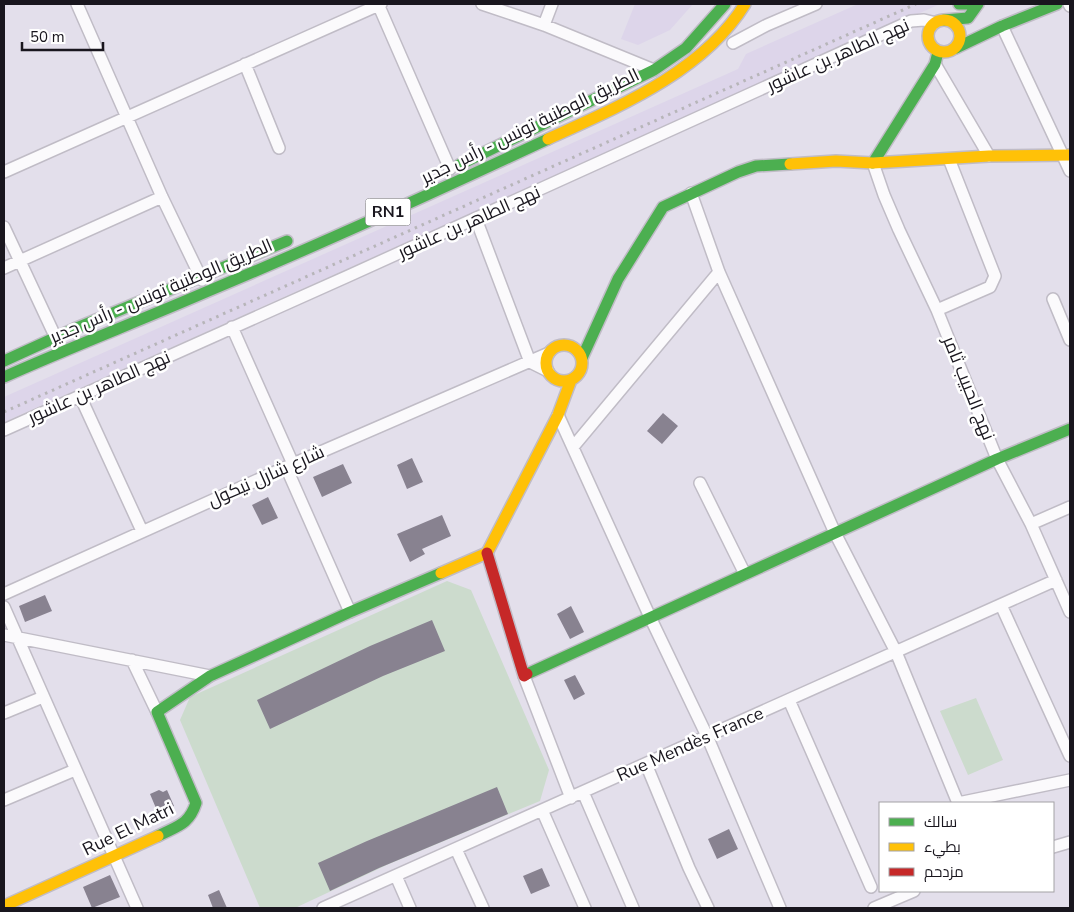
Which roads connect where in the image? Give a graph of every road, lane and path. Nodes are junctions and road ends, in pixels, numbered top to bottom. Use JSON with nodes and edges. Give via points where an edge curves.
{"nodes":[{"id":1,"x":77,"y":4,"type":"edge"},
{"id":2,"x":380,"y":4,"type":"edge"},
{"id":3,"x":482,"y":4,"type":"edge"},
{"id":4,"x":552,"y":4,"type":"edge"},
{"id":5,"x":725,"y":4,"type":"edge"},
{"id":6,"x":745,"y":4,"type":"edge"},
{"id":7,"x":816,"y":4,"type":"edge"},
{"id":8,"x":959,"y":4,"type":"edge"},
{"id":9,"x":978,"y":4,"type":"edge"},
{"id":10,"x":1057,"y":4,"type":"edge"},
{"id":11,"x":944,"y":20,"type":"junction"},
{"id":12,"x":544,"y":25,"type":"junction"},
{"id":13,"x":932,"y":25,"type":"junction"},
{"id":14,"x":1002,"y":26,"type":"junction"},
{"id":15,"x":733,"y":43,"type":"dead end"},
{"id":16,"x":956,"y":48,"type":"junction"},
{"id":17,"x":938,"y":52,"type":"junction"},
{"id":18,"x":245,"y":64,"type":"junction"},
{"id":19,"x":935,"y":64,"type":"junction"},
{"id":20,"x":654,"y":70,"type":"junction"},
{"id":21,"x":126,"y":117,"type":"junction"},
{"id":22,"x":279,"y":148,"type":"dead end"},
{"id":23,"x":1067,"y":155,"type":"edge"},
{"id":24,"x":989,"y":156,"type":"junction"},
{"id":25,"x":949,"y":159,"type":"junction"},
{"id":26,"x":872,"y":163,"type":"junction"},
{"id":27,"x":1070,"y":170,"type":"edge"},
{"id":28,"x":445,"y":171,"type":"joint"},
{"id":29,"x":4,"y":172,"type":"edge"},
{"id":30,"x":691,"y":193,"type":"junction"},
{"id":31,"x":162,"y":197,"type":"junction"},
{"id":32,"x":476,"y":219,"type":"junction"},
{"id":33,"x":4,"y":227,"type":"edge"},
{"id":34,"x":293,"y":239,"type":"dead end"},
{"id":35,"x":20,"y":261,"type":"junction"},
{"id":36,"x":4,"y":268,"type":"edge"},
{"id":37,"x":718,"y":272,"type":"junction"},
{"id":38,"x":201,"y":278,"type":"junction"},
{"id":39,"x":208,"y":292,"type":"junction"},
{"id":40,"x":1053,"y":299,"type":"dead end"},
{"id":41,"x":937,"y":310,"type":"junction"},
{"id":42,"x":1068,"y":325,"type":"edge"},
{"id":43,"x":597,"y":326,"type":"junction"},
{"id":44,"x":232,"y":327,"type":"junction"},
{"id":45,"x":55,"y":336,"type":"junction"},
{"id":46,"x":1070,"y":340,"type":"edge"},
{"id":47,"x":565,"y":345,"type":"junction"},
{"id":48,"x":549,"y":353,"type":"junction"},
{"id":49,"x":582,"y":358,"type":"junction"},
{"id":50,"x":4,"y":361,"type":"edge"},
{"id":51,"x":530,"y":362,"type":"junction"},
{"id":52,"x":550,"y":374,"type":"junction"},
{"id":53,"x":4,"y":377,"type":"edge"},
{"id":54,"x":571,"y":380,"type":"junction"},
{"id":55,"x":80,"y":396,"type":"junction"},
{"id":56,"x":558,"y":415,"type":"junction"},
{"id":57,"x":1070,"y":429,"type":"edge"},
{"id":58,"x":4,"y":430,"type":"edge"},
{"id":59,"x":573,"y":447,"type":"junction"},
{"id":60,"x":997,"y":459,"type":"junction"},
{"id":61,"x":289,"y":465,"type":"junction"},
{"id":62,"x":700,"y":483,"type":"dead end"},
{"id":63,"x":1070,"y":506,"type":"edge"},
{"id":64,"x":1032,"y":524,"type":"junction"},
{"id":65,"x":142,"y":531,"type":"junction"},
{"id":66,"x":835,"y":533,"type":"junction"},
{"id":67,"x":487,"y":553,"type":"junction"},
{"id":68,"x":745,"y":574,"type":"junction"},
{"id":69,"x":1056,"y":580,"type":"junction"},
{"id":70,"x":4,"y":594,"type":"edge"},
{"id":71,"x":1001,"y":605,"type":"junction"},
{"id":72,"x":4,"y":608,"type":"edge"},
{"id":73,"x":350,"y":612,"type":"junction"},
{"id":74,"x":1070,"y":612,"type":"edge"},
{"id":75,"x":650,"y":617,"type":"junction"},
{"id":76,"x":4,"y":635,"type":"edge"},
{"id":77,"x":17,"y":637,"type":"junction"},
{"id":78,"x":896,"y":652,"type":"junction"},
{"id":79,"x":132,"y":660,"type":"junction"},
{"id":80,"x":210,"y":676,"type":"junction"},
{"id":81,"x":524,"y":676,"type":"junction"},
{"id":82,"x":43,"y":697,"type":"junction"},
{"id":83,"x":789,"y":700,"type":"junction"},
{"id":84,"x":158,"y":712,"type":"junction"},
{"id":85,"x":4,"y":713,"type":"edge"},
{"id":86,"x":707,"y":736,"type":"junction"},
{"id":87,"x":1070,"y":756,"type":"edge"},
{"id":88,"x":646,"y":764,"type":"junction"},
{"id":89,"x":76,"y":770,"type":"junction"},
{"id":90,"x":1070,"y":780,"type":"edge"},
{"id":91,"x":583,"y":792,"type":"junction"},
{"id":92,"x":571,"y":798,"type":"junction"},
{"id":93,"x":4,"y":800,"type":"edge"},
{"id":94,"x":958,"y":802,"type":"edge"},
{"id":95,"x":963,"y":802,"type":"edge"},
{"id":96,"x":542,"y":810,"type":"junction"},
{"id":97,"x":1070,"y":842,"type":"edge"},
{"id":98,"x":1054,"y":847,"type":"edge"},
{"id":99,"x":456,"y":849,"type":"junction"},
{"id":100,"x":114,"y":857,"type":"junction"},
{"id":101,"x":396,"y":876,"type":"junction"},
{"id":102,"x":871,"y":887,"type":"dead end"},
{"id":103,"x":912,"y":892,"type":"edge"},
{"id":104,"x":4,"y":906,"type":"edge"},
{"id":105,"x":328,"y":907,"type":"edge"},
{"id":106,"x":137,"y":908,"type":"edge"},
{"id":107,"x":410,"y":908,"type":"edge"},
{"id":108,"x":483,"y":908,"type":"edge"},
{"id":109,"x":585,"y":908,"type":"edge"},
{"id":110,"x":633,"y":908,"type":"edge"},
{"id":111,"x":708,"y":908,"type":"edge"},
{"id":112,"x":780,"y":908,"type":"edge"},
{"id":113,"x":874,"y":908,"type":"edge"}],
"edges":[{"from":1,"to":21,"type":"street"},
{"from":2,"to":18,"type":"street"},
{"from":2,"to":28,"type":"street"},
{"from":3,"to":12,"type":"street"},
{"from":4,"to":12,"type":"street"},
{"from":5,"to":20,"type":"main road","name":"الطريق الوطنية تونس - رأس جدير","via":[[686,48]]},
{"from":6,"to":39,"type":"main road","name":"الطريق الوطنية تونس - رأس جدير","number":"RN1","via":[[711,46],[662,82],[615,108]]},
{"from":7,"to":15,"type":"street"},
{"from":8,"to":9,"type":"main road"},
{"from":9,"to":11,"type":"main road","via":[[968,18]]},
{"from":10,"to":14,"type":"main road"},
{"from":11,"to":13,"type":"main road"},
{"from":11,"to":16,"type":"main road","via":[[956,24],[959,30],[960,42]]},
{"from":12,"to":20,"type":"street"},
{"from":13,"to":17,"type":"main road","via":[[929,43]]},
{"from":13,"to":32,"type":"street","name":"نهج الطاهر بن عاشور","via":[[932,22],[924,20],[911,21]]},
{"from":14,"to":16,"type":"main road"},
{"from":14,"to":23,"type":"street"},
{"from":16,"to":17,"type":"main road"},
{"from":17,"to":19,"type":"main road"},
{"from":18,"to":21,"type":"street"},
{"from":18,"to":22,"type":"street"},
{"from":19,"to":24,"type":"street"},
{"from":19,"to":26,"type":"main road"},
{"from":20,"to":28,"type":"main road","name":"الطريق الوطنية تونس - رأس جدير"},
{"from":21,"to":29,"type":"street"},
{"from":21,"to":31,"type":"street"},
{"from":23,"to":24,"type":"main road"},
{"from":23,"to":27,"type":"street"},
{"from":24,"to":25,"type":"main road"},
{"from":25,"to":26,"type":"main road"},
{"from":25,"to":41,"type":"street","via":[[995,276],[990,287]]},
{"from":26,"to":30,"type":"main road","via":[[836,161],[756,166]]},
{"from":26,"to":41,"type":"street","name":"نهج الحبيب ثامر"},
{"from":30,"to":37,"type":"street"},
{"from":30,"to":43,"type":"main road","via":[[664,208],[651,224],[618,279]]},
{"from":31,"to":35,"type":"street"},
{"from":31,"to":38,"type":"street"},
{"from":32,"to":44,"type":"street","name":"نهج الطاهر بن عاشور"},
{"from":32,"to":51,"type":"street"},
{"from":33,"to":35,"type":"street"},
{"from":34,"to":38,"type":"main road","name":"الطريق الوطنية تونس - رأس جدير"},
{"from":35,"to":36,"type":"street"},
{"from":35,"to":45,"type":"street"},
{"from":37,"to":59,"type":"street"},
{"from":37,"to":66,"type":"street"},
{"from":38,"to":39,"type":"street"},
{"from":38,"to":45,"type":"main road","name":"الطريق الوطنية تونس - رأس جدير"},
{"from":39,"to":53,"type":"main road","name":"الطريق الوطنية تونس - رأس جدير","number":"RN1"},
{"from":40,"to":42,"type":"street"},
{"from":41,"to":60,"type":"street","name":"نهج الحبيب ثامر"},
{"from":42,"to":46,"type":"street"},
{"from":43,"to":47,"type":"main road"},
{"from":43,"to":49,"type":"main road"},
{"from":44,"to":55,"type":"street","name":"نهج الطاهر بن عاشور"},
{"from":44,"to":61,"type":"street"},
{"from":45,"to":50,"type":"main road","name":"الطريق الوطنية تونس - رأس جدير"},
{"from":47,"to":48,"type":"main road"},
{"from":47,"to":49,"type":"main road","via":[[576,349]]},
{"from":48,"to":51,"type":"street","name":"شارع شارل نيكول"},
{"from":48,"to":52,"type":"main road","via":[[546,360]]},
{"from":49,"to":54,"type":"main road","via":[[580,373]]},
{"from":51,"to":52,"type":"street"},
{"from":51,"to":61,"type":"street","name":"شارع شارل نيكول"},
{"from":52,"to":54,"type":"main road","via":[[559,381]]},
{"from":52,"to":56,"type":"main road"},
{"from":54,"to":56,"type":"main road"},
{"from":55,"to":58,"type":"street","name":"نهج الطاهر بن عاشور"},
{"from":55,"to":65,"type":"street"},
{"from":56,"to":59,"type":"street"},
{"from":56,"to":67,"type":"main road"},
{"from":57,"to":60,"type":"main road"},
{"from":59,"to":75,"type":"street"},
{"from":60,"to":64,"type":"street","name":"نهج الحبيب ثامر"},
{"from":60,"to":66,"type":"main road"},
{"from":61,"to":65,"type":"street","name":"شارع شارل نيكول"},
{"from":61,"to":73,"type":"street"},
{"from":62,"to":68,"type":"street"},
{"from":63,"to":64,"type":"street"},
{"from":64,"to":69,"type":"street","name":"نهج الحبيب ثامر"},
{"from":65,"to":70,"type":"street","name":"شارع شارل نيكول"},
{"from":66,"to":68,"type":"main road"},
{"from":66,"to":78,"type":"street"},
{"from":67,"to":73,"type":"main road"},
{"from":67,"to":81,"type":"main road"},
{"from":68,"to":75,"type":"main road"},
{"from":69,"to":71,"type":"street","name":"Rue Mendès France"},
{"from":69,"to":74,"type":"street","name":"نهج الحبيب ثامر"},
{"from":71,"to":78,"type":"street","name":"Rue Mendès France"},
{"from":71,"to":87,"type":"street"},
{"from":72,"to":77,"type":"street"},
{"from":73,"to":80,"type":"main road"},
{"from":75,"to":81,"type":"main road"},
{"from":75,"to":86,"type":"street"},
{"from":76,"to":77,"type":"street"},
{"from":77,"to":79,"type":"street"},
{"from":77,"to":82,"type":"street"},
{"from":78,"to":83,"type":"street","name":"Rue Mendès France"},
{"from":78,"to":94,"type":"street"},
{"from":79,"to":80,"type":"street"},
{"from":79,"to":84,"type":"street"},
{"from":80,"to":84,"type":"main road"},
{"from":81,"to":92,"type":"street"},
{"from":82,"to":85,"type":"street"},
{"from":82,"to":89,"type":"street"},
{"from":83,"to":86,"type":"street","name":"Rue Mendès France"},
{"from":83,"to":102,"type":"street"},
{"from":84,"to":100,"type":"main road","name":"Rue El Matri","via":[[196,803],[192,815],[184,823]]},
{"from":86,"to":88,"type":"street","name":"Rue Mendès France"},
{"from":86,"to":112,"type":"street"},
{"from":88,"to":91,"type":"street","name":"Rue Mendès France"},
{"from":88,"to":111,"type":"street"},
{"from":89,"to":93,"type":"street"},
{"from":89,"to":100,"type":"street"},
{"from":90,"to":95,"type":"street"},
{"from":91,"to":92,"type":"street","name":"Rue Mendès France"},
{"from":91,"to":110,"type":"street"},
{"from":92,"to":96,"type":"street","name":"Rue Mendès France"},
{"from":96,"to":99,"type":"street","name":"Rue Mendès France"},
{"from":96,"to":109,"type":"street"},
{"from":97,"to":98,"type":"street"},
{"from":99,"to":101,"type":"street","name":"Rue Mendès France"},
{"from":99,"to":108,"type":"street"},
{"from":100,"to":104,"type":"main road","name":"Rue El Matri"},
{"from":100,"to":106,"type":"street"},
{"from":101,"to":105,"type":"street","name":"Rue Mendès France"},
{"from":101,"to":107,"type":"street"},
{"from":103,"to":113,"type":"street"}]}
